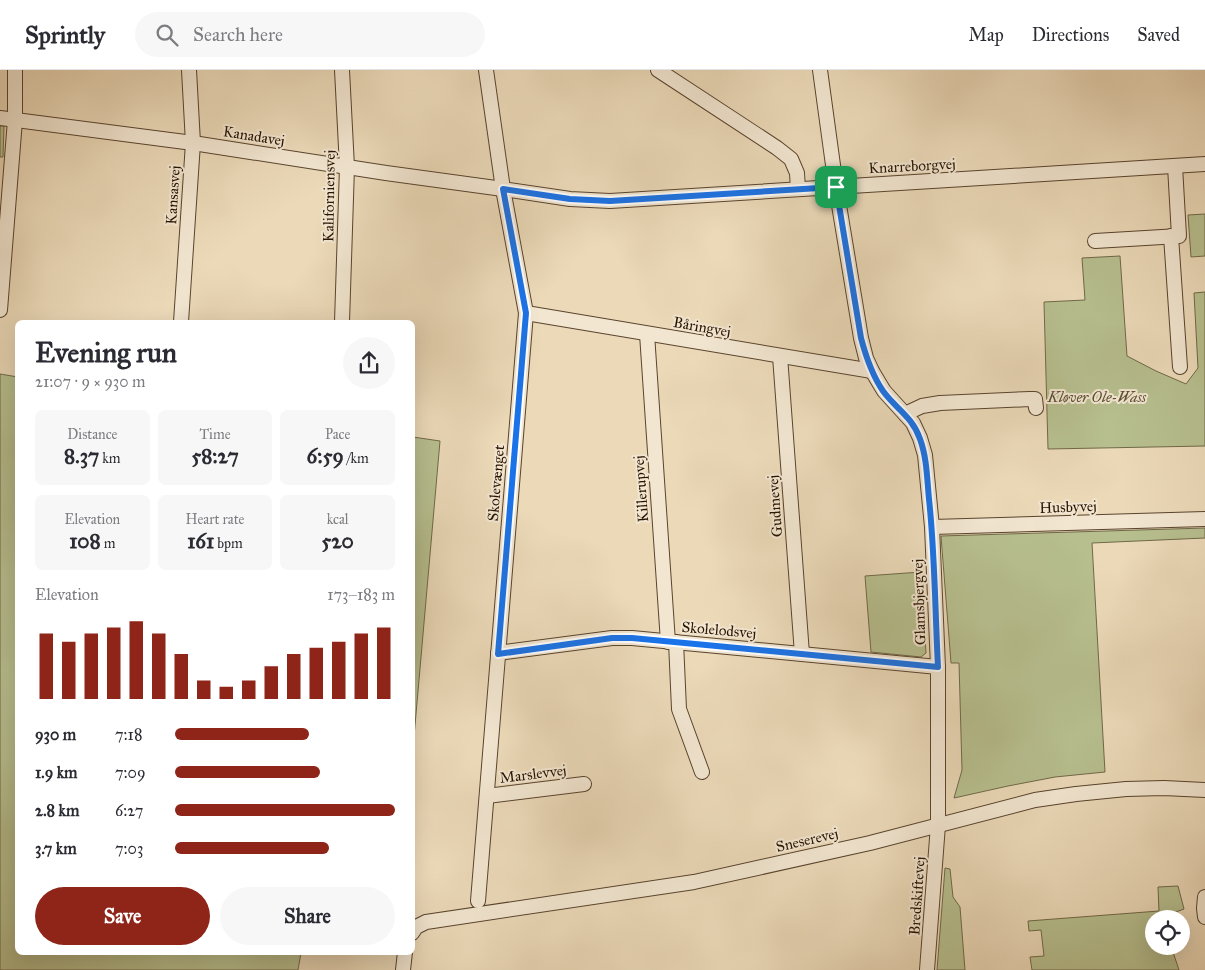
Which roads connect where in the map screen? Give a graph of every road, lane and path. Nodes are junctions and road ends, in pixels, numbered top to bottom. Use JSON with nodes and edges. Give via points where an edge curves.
{"nodes":[{"id":1,"x":14,"y":70,"type":"edge"},
{"id":2,"x":189,"y":70,"type":"edge"},
{"id":3,"x":342,"y":70,"type":"edge"},
{"id":4,"x":486,"y":70,"type":"edge"},
{"id":5,"x":658,"y":70,"type":"edge"},
{"id":6,"x":820,"y":70,"type":"edge"},
{"id":7,"x":0,"y":118,"type":"edge"},
{"id":8,"x":15,"y":120,"type":"junction"},
{"id":9,"x":193,"y":143,"type":"junction"},
{"id":10,"x":1205,"y":164,"type":"edge"},
{"id":11,"x":1175,"y":166,"type":"junction"},
{"id":12,"x":347,"y":167,"type":"junction"},
{"id":13,"x":836,"y":187,"type":"junction"},
{"id":14,"x":503,"y":189,"type":"junction"},
{"id":15,"x":798,"y":189,"type":"junction"},
{"id":16,"x":1171,"y":236,"type":"junction"},
{"id":17,"x":1095,"y":241,"type":"dead end"},
{"id":18,"x":0,"y":310,"type":"edge"},
{"id":19,"x":526,"y":313,"type":"junction"},
{"id":20,"x":181,"y":320,"type":"edge"},
{"id":21,"x":342,"y":320,"type":"edge"},
{"id":22,"x":647,"y":334,"type":"junction"},
{"id":23,"x":780,"y":356,"type":"junction"},
{"id":24,"x":1180,"y":367,"type":"dead end"},
{"id":25,"x":872,"y":371,"type":"junction"},
{"id":26,"x":1036,"y":408,"type":"dead end"},
{"id":27,"x":905,"y":414,"type":"junction"},
{"id":28,"x":1205,"y":519,"type":"edge"},
{"id":29,"x":932,"y":527,"type":"junction"},
{"id":30,"x":672,"y":642,"type":"junction"},
{"id":31,"x":498,"y":654,"type":"junction"},
{"id":32,"x":802,"y":654,"type":"junction"},
{"id":33,"x":938,"y":667,"type":"junction"},
{"id":34,"x":702,"y":772,"type":"dead end"},
{"id":35,"x":584,"y":784,"type":"dead end"},
{"id":36,"x":1205,"y":790,"type":"edge"},
{"id":37,"x":487,"y":796,"type":"junction"},
{"id":38,"x":938,"y":825,"type":"junction"},
{"id":39,"x":1205,"y":897,"type":"edge"},
{"id":40,"x":478,"y":901,"type":"dead end"},
{"id":41,"x":1205,"y":917,"type":"edge"},
{"id":42,"x":415,"y":929,"type":"edge"},
{"id":43,"x":405,"y":955,"type":"edge"},
{"id":44,"x":404,"y":970,"type":"edge"},
{"id":45,"x":927,"y":970,"type":"edge"}],
"edges":[{"from":1,"to":8,"type":"street"},
{"from":2,"to":9,"type":"street","name":"Kansasvej"},
{"from":3,"to":12,"type":"street","name":"Kaliforniensvej"},
{"from":4,"to":14,"type":"street","name":"Skolevænget"},
{"from":5,"to":15,"type":"street","via":[[791,159],[797,173]]},
{"from":6,"to":13,"type":"street","name":"Glamsbjergvej"},
{"from":7,"to":8,"type":"street","name":"Kanadavej"},
{"from":8,"to":9,"type":"street","name":"Kanadavej"},
{"from":8,"to":18,"type":"street"},
{"from":9,"to":12,"type":"street","name":"Kanadavej"},
{"from":9,"to":20,"type":"street","name":"Kansasvej"},
{"from":10,"to":11,"type":"street","name":"Knarreborgvej"},
{"from":11,"to":13,"type":"street","name":"Knarreborgvej"},
{"from":11,"to":16,"type":"street","via":[[1179,236]]},
{"from":12,"to":14,"type":"street","name":"Kanadavej"},
{"from":12,"to":21,"type":"street","name":"Kaliforniensvej"},
{"from":13,"to":15,"type":"street","name":"Knarreborgvej"},
{"from":13,"to":25,"type":"street","name":"Glamsbjergvej","via":[[861,338]]},
{"from":14,"to":15,"type":"street","name":"Knarreborgvej","via":[[610,201]]},
{"from":14,"to":19,"type":"street","name":"Skolevænget"},
{"from":16,"to":17,"type":"street"},
{"from":16,"to":24,"type":"street"},
{"from":19,"to":22,"type":"street","name":"Båringvej"},
{"from":19,"to":31,"type":"street","name":"Skolevænget"},
{"from":22,"to":23,"type":"street","name":"Båringvej"},
{"from":22,"to":30,"type":"street","name":"Killerupvej"},
{"from":23,"to":25,"type":"street","name":"Båringvej"},
{"from":23,"to":32,"type":"street","name":"Gudmevej"},
{"from":25,"to":27,"type":"street","name":"Glamsbjergvej","via":[[884,391]]},
{"from":26,"to":27,"type":"street","via":[[1035,399],[940,403],[922,406]]},
{"from":27,"to":29,"type":"street","name":"Glamsbjergvej","via":[[913,423],[925,455]]},
{"from":28,"to":29,"type":"street","name":"Husbyvej"},
{"from":29,"to":33,"type":"street","name":"Glamsbjergvej"},
{"from":30,"to":31,"type":"street","name":"Skolelodsvej","via":[[612,638]]},
{"from":30,"to":32,"type":"street","name":"Skolelodsvej"},
{"from":30,"to":34,"type":"street","name":"Killerupvej","via":[[679,709]]},
{"from":31,"to":37,"type":"street","name":"Skolevænget"},
{"from":32,"to":33,"type":"street","name":"Skolelodsvej"},
{"from":33,"to":38,"type":"street","name":"Glamsbjergvej"},
{"from":35,"to":37,"type":"street","name":"Marslevvej"},
{"from":36,"to":38,"type":"street","name":"Sneserevej","via":[[1126,789],[1076,794],[1035,800]]},
{"from":37,"to":40,"type":"street","name":"Skolevænget"},
{"from":38,"to":42,"type":"street","name":"Sneserevej","via":[[694,882],[426,922]]},
{"from":38,"to":45,"type":"street","name":"Bredskiftevej"},
{"from":39,"to":41,"type":"street"},
{"from":43,"to":44,"type":"street"}]}
